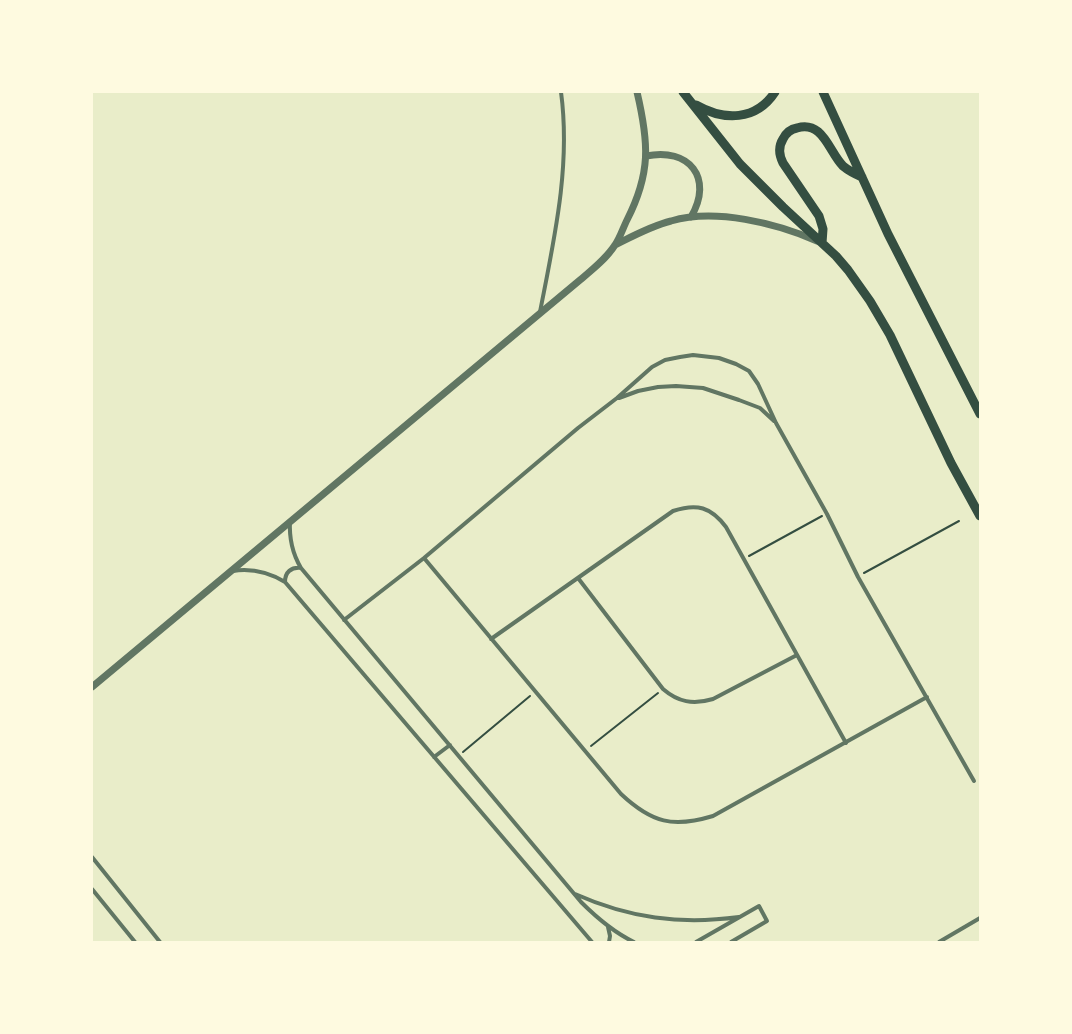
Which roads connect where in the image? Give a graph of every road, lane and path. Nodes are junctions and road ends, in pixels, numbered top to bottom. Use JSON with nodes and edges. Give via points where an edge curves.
{"nodes":[{"id":1,"x":561,"y":92,"type":"edge"},
{"id":2,"x":637,"y":92,"type":"edge"},
{"id":3,"x":683,"y":92,"type":"edge"},
{"id":4,"x":775,"y":92,"type":"edge"},
{"id":5,"x":823,"y":92,"type":"edge"},
{"id":6,"x":691,"y":103,"type":"junction"},
{"id":7,"x":646,"y":156,"type":"junction"},
{"id":8,"x":862,"y":177,"type":"junction"},
{"id":9,"x":691,"y":217,"type":"junction"},
{"id":10,"x":822,"y":243,"type":"junction"},
{"id":11,"x":615,"y":245,"type":"junction"},
{"id":12,"x":540,"y":312,"type":"junction"},
{"id":13,"x":616,"y":398,"type":"junction"},
{"id":14,"x":980,"y":414,"type":"edge"},
{"id":15,"x":776,"y":423,"type":"junction"},
{"id":16,"x":827,"y":514,"type":"junction"},
{"id":17,"x":980,"y":516,"type":"edge"},
{"id":18,"x":290,"y":521,"type":"junction"},
{"id":19,"x":959,"y":521,"type":"dead end"},
{"id":20,"x":424,"y":558,"type":"junction"},
{"id":21,"x":744,"y":558,"type":"junction"},
{"id":22,"x":301,"y":568,"type":"junction"},
{"id":23,"x":230,"y":571,"type":"junction"},
{"id":24,"x":858,"y":577,"type":"junction"},
{"id":25,"x":578,"y":578,"type":"junction"},
{"id":26,"x":285,"y":582,"type":"junction"},
{"id":27,"x":344,"y":620,"type":"junction"},
{"id":28,"x":492,"y":639,"type":"junction"},
{"id":29,"x":797,"y":655,"type":"junction"},
{"id":30,"x":92,"y":686,"type":"edge"},
{"id":31,"x":662,"y":689,"type":"junction"},
{"id":32,"x":536,"y":692,"type":"junction"},
{"id":33,"x":927,"y":697,"type":"junction"},
{"id":34,"x":846,"y":743,"type":"junction"},
{"id":35,"x":450,"y":745,"type":"junction"},
{"id":36,"x":585,"y":751,"type":"junction"},
{"id":37,"x":459,"y":756,"type":"junction"},
{"id":38,"x":434,"y":757,"type":"junction"},
{"id":39,"x":974,"y":781,"type":"dead end"},
{"id":40,"x":92,"y":857,"type":"edge"},
{"id":41,"x":92,"y":889,"type":"edge"},
{"id":42,"x":574,"y":894,"type":"junction"},
{"id":43,"x":739,"y":917,"type":"junction"},
{"id":44,"x":980,"y":918,"type":"edge"},
{"id":45,"x":608,"y":927,"type":"junction"},
{"id":46,"x":948,"y":937,"type":"junction"},
{"id":47,"x":135,"y":942,"type":"edge"},
{"id":48,"x":160,"y":942,"type":"edge"},
{"id":49,"x":592,"y":942,"type":"edge"},
{"id":50,"x":609,"y":942,"type":"edge"},
{"id":51,"x":634,"y":942,"type":"edge"},
{"id":52,"x":696,"y":942,"type":"edge"},
{"id":53,"x":731,"y":942,"type":"edge"},
{"id":54,"x":939,"y":942,"type":"edge"},
{"id":55,"x":951,"y":942,"type":"edge"}],
"edges":[{"from":1,"to":12,"type":"street","via":[[564,172]]},
{"from":2,"to":7,"type":"street","via":[[644,126]]},
{"from":3,"to":6,"type":"main road"},
{"from":4,"to":6,"type":"main road","via":[[763,105],[741,115],[718,115]]},
{"from":5,"to":8,"type":"main road"},
{"from":6,"to":10,"type":"main road","via":[[740,164]]},
{"from":7,"to":9,"type":"street","via":[[673,156],[685,161],[694,170],[700,182],[700,195],[697,208]]},
{"from":7,"to":11,"type":"street","via":[[640,191]]},
{"from":8,"to":10,"type":"main road","via":[[842,165],[823,136],[813,128],[800,127],[783,137],[780,143],[780,156],[819,216],[823,229]]},
{"from":8,"to":14,"type":"main road","via":[[888,234]]},
{"from":9,"to":10,"type":"street","via":[[758,222]]},
{"from":9,"to":11,"type":"street","via":[[653,227]]},
{"from":10,"to":17,"type":"main road","via":[[860,285],[880,318]]},
{"from":11,"to":12,"type":"street","via":[[591,271]]},
{"from":12,"to":18,"type":"street"},
{"from":13,"to":15,"type":"street","via":[[658,387],[703,388],[760,408]]},
{"from":13,"to":15,"type":"street","via":[[652,367],[665,360],[693,355],[708,356],[736,364],[749,371]]},
{"from":13,"to":20,"type":"street"},
{"from":15,"to":16,"type":"street"},
{"from":16,"to":21,"type":"path"},
{"from":16,"to":24,"type":"street"},
{"from":18,"to":22,"type":"street","via":[[291,544]]},
{"from":18,"to":23,"type":"street"},
{"from":19,"to":24,"type":"path"},
{"from":20,"to":27,"type":"street"},
{"from":20,"to":28,"type":"street"},
{"from":21,"to":25,"type":"street","via":[[719,517],[697,506],[685,507],[673,511]]},
{"from":21,"to":29,"type":"street"},
{"from":22,"to":26,"type":"street","via":[[296,567],[289,571]]},
{"from":22,"to":27,"type":"street"},
{"from":23,"to":26,"type":"street","via":[[258,571]]},
{"from":23,"to":30,"type":"street"},
{"from":24,"to":33,"type":"street"},
{"from":25,"to":28,"type":"street"},
{"from":25,"to":31,"type":"street"},
{"from":26,"to":38,"type":"street"},
{"from":27,"to":35,"type":"street"},
{"from":28,"to":32,"type":"street"},
{"from":29,"to":31,"type":"street","via":[[713,699],[702,702],[681,701]]},
{"from":29,"to":34,"type":"street"},
{"from":31,"to":36,"type":"path"},
{"from":32,"to":36,"type":"street"},
{"from":32,"to":37,"type":"path"},
{"from":33,"to":34,"type":"street"},
{"from":33,"to":39,"type":"street"},
{"from":34,"to":36,"type":"street","via":[[713,816],[694,822],[673,822],[654,818],[636,808]]},
{"from":35,"to":37,"type":"street"},
{"from":35,"to":38,"type":"street"},
{"from":37,"to":42,"type":"street"},
{"from":38,"to":49,"type":"street"},
{"from":40,"to":48,"type":"street"},
{"from":41,"to":47,"type":"street"},
{"from":42,"to":43,"type":"street","via":[[622,911],[655,918],[688,921]]},
{"from":42,"to":45,"type":"street"},
{"from":43,"to":52,"type":"street"},
{"from":43,"to":53,"type":"street","via":[[758,906],[767,921]]},
{"from":44,"to":46,"type":"street"},
{"from":45,"to":50,"type":"street"},
{"from":45,"to":51,"type":"street"},
{"from":46,"to":54,"type":"street"},
{"from":46,"to":55,"type":"street"}]}
